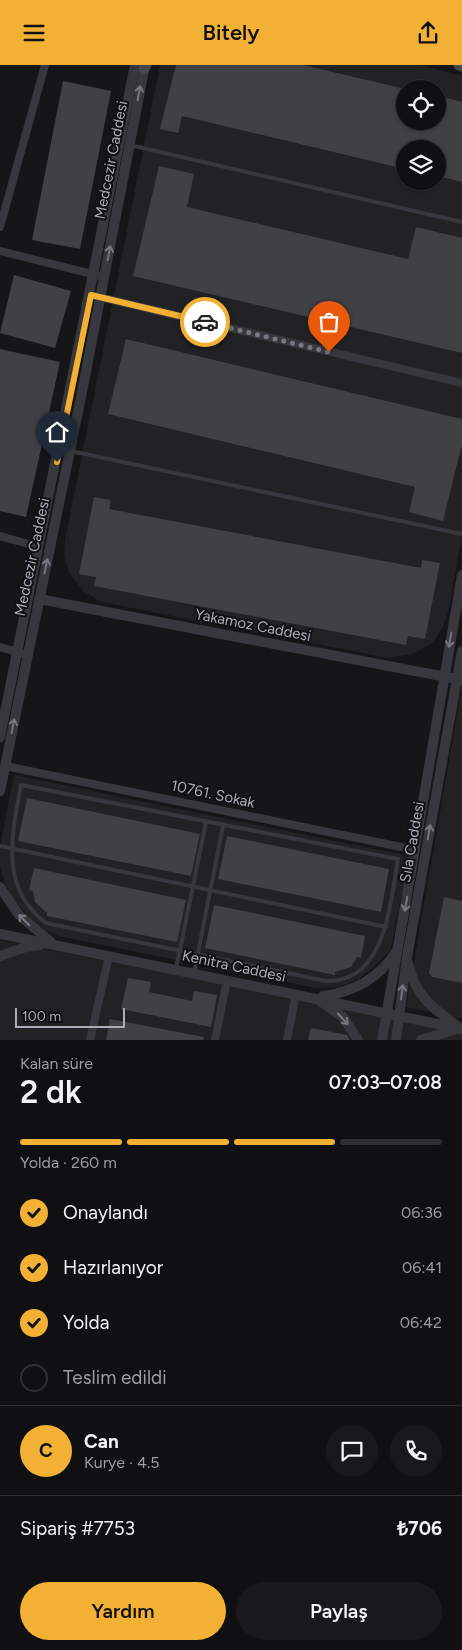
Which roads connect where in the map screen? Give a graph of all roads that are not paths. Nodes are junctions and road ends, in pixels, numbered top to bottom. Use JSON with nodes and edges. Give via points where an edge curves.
{"nodes":[{"id":1,"x":45,"y":65,"type":"edge"},
{"id":2,"x":143,"y":66,"type":"edge"},
{"id":3,"x":130,"y":145,"type":"junction"},
{"id":4,"x":462,"y":222,"type":"edge"},
{"id":5,"x":0,"y":227,"type":"edge"},
{"id":6,"x":0,"y":251,"type":"edge"},
{"id":7,"x":99,"y":276,"type":"junction"},
{"id":8,"x":96,"y":296,"type":"junction"},
{"id":9,"x":462,"y":383,"type":"edge"},
{"id":10,"x":69,"y":450,"type":"junction"},
{"id":11,"x":462,"y":534,"type":"edge"},
{"id":12,"x":0,"y":536,"type":"edge"},
{"id":13,"x":39,"y":547,"type":"junction"},
{"id":14,"x":462,"y":575,"type":"edge"},
{"id":15,"x":39,"y":599,"type":"junction"},
{"id":16,"x":0,"y":647,"type":"edge"},
{"id":17,"x":462,"y":651,"type":"edge"},
{"id":18,"x":22,"y":653,"type":"junction"},
{"id":19,"x":444,"y":676,"type":"junction"},
{"id":20,"x":460,"y":679,"type":"edge"},
{"id":21,"x":442,"y":690,"type":"junction"},
{"id":22,"x":458,"y":693,"type":"edge"},
{"id":23,"x":0,"y":737,"type":"edge"},
{"id":24,"x":5,"y":766,"type":"junction"},
{"id":25,"x":0,"y":791,"type":"edge"},
{"id":26,"x":206,"y":822,"type":"junction"},
{"id":27,"x":223,"y":825,"type":"junction"},
{"id":28,"x":0,"y":846,"type":"edge"},
{"id":29,"x":9,"y":848,"type":"junction"},
{"id":30,"x":416,"y":850,"type":"junction"},
{"id":31,"x":193,"y":886,"type":"junction"},
{"id":32,"x":0,"y":887,"type":"edge"},
{"id":33,"x":210,"y":890,"type":"junction"},
{"id":34,"x":386,"y":927,"type":"junction"},
{"id":35,"x":0,"y":933,"type":"edge"},
{"id":36,"x":56,"y":945,"type":"junction"},
{"id":37,"x":398,"y":949,"type":"junction"},
{"id":38,"x":180,"y":951,"type":"junction"},
{"id":39,"x":197,"y":955,"type":"junction"},
{"id":40,"x":0,"y":956,"type":"edge"},
{"id":41,"x":109,"y":956,"type":"junction"},
{"id":42,"x":407,"y":957,"type":"junction"},
{"id":43,"x":176,"y":969,"type":"junction"},
{"id":44,"x":194,"y":973,"type":"junction"},
{"id":45,"x":227,"y":980,"type":"junction"},
{"id":46,"x":296,"y":994,"type":"junction"},
{"id":47,"x":315,"y":998,"type":"junction"},
{"id":48,"x":387,"y":1013,"type":"junction"},
{"id":49,"x":400,"y":1015,"type":"junction"},
{"id":50,"x":461,"y":1028,"type":"edge"},
{"id":51,"x":90,"y":1040,"type":"edge"},
{"id":52,"x":215,"y":1040,"type":"edge"},
{"id":53,"x":287,"y":1040,"type":"edge"},
{"id":54,"x":358,"y":1040,"type":"edge"},
{"id":55,"x":382,"y":1040,"type":"edge"},
{"id":56,"x":396,"y":1040,"type":"edge"},
{"id":57,"x":421,"y":1040,"type":"edge"}],
"edges":[{"from":1,"to":5,"type":"street"},
{"from":3,"to":2,"type":"street","name":"Medcezir Caddesi","one_way":true},
{"from":2,"to":7,"type":"street","name":"Medcezir Caddesi"},
{"from":3,"to":4,"type":"lane"},
{"from":7,"to":3,"type":"street","name":"Medcezir Caddesi","one_way":true},
{"from":6,"to":7,"type":"street"},
{"from":7,"to":8,"type":"street","name":"Medcezir Caddesi"},
{"from":8,"to":9,"type":"street"},
{"from":8,"to":10,"type":"street","name":"Medcezir Caddesi"},
{"from":8,"to":13,"type":"street","name":"Medcezir Caddesi"},
{"from":10,"to":11,"type":"lane"},
{"from":15,"to":10,"type":"street","name":"Medcezir Caddesi","one_way":true},
{"from":12,"to":13,"type":"street"},
{"from":13,"to":18,"type":"street","name":"Medcezir Caddesi"},
{"from":14,"to":19,"type":"street","one_way":true},
{"from":15,"to":18,"type":"street","name":"Medcezir Caddesi"},
{"from":15,"to":19,"type":"street","name":"Yakamoz Caddesi"},
{"from":16,"to":18,"type":"street"},
{"from":17,"to":20,"type":"street","name":"Sıla Caddesi"},
{"from":18,"to":23,"type":"street","name":"Medcezir Caddesi"},
{"from":24,"to":18,"type":"street","name":"Medcezir Caddesi","one_way":true},
{"from":19,"to":20,"type":"street","name":"Yakamoz Caddesi"},
{"from":19,"to":21,"type":"street"},
{"from":20,"to":22,"type":"street","name":"Sıla Caddesi"},
{"from":21,"to":22,"type":"street"},
{"from":21,"to":30,"type":"street"},
{"from":42,"to":22,"type":"street","name":"Sıla Caddesi","one_way":true},
{"from":24,"to":25,"type":"street","name":"Medcezir Caddesi"},
{"from":24,"to":30,"type":"street","name":"10761. Sokak"},
{"from":26,"to":27,"type":"lane"},
{"from":26,"to":29,"type":"lane","via":[[21,785]]},
{"from":26,"to":31,"type":"lane"},
{"from":27,"to":33,"type":"lane"},
{"from":27,"to":34,"type":"lane","via":[[398,859]]},
{"from":28,"to":29,"type":"lane"},
{"from":29,"to":31,"type":"lane"},
{"from":29,"to":38,"type":"lane","via":[[8,868],[12,887],[24,905],[46,923]]},
{"from":30,"to":37,"type":"street","one_way":true},
{"from":31,"to":33,"type":"lane"},
{"from":31,"to":38,"type":"lane"},
{"from":36,"to":32,"type":"street","one_way":true,"via":[[19,915]]},
{"from":33,"to":34,"type":"lane"},
{"from":33,"to":39,"type":"lane"},
{"from":34,"to":39,"type":"lane","via":[[368,961],[350,977],[334,981]]},
{"from":35,"to":36,"type":"street","name":"Kenitra Caddesi"},
{"from":36,"to":40,"type":"street","via":[[26,947]]},
{"from":36,"to":41,"type":"street","name":"Kenitra Caddesi"},
{"from":37,"to":47,"type":"street","via":[[377,974],[356,988]]},
{"from":37,"to":48,"type":"street"},
{"from":38,"to":39,"type":"lane"},
{"from":38,"to":43,"type":"lane"},
{"from":39,"to":44,"type":"lane"},
{"from":41,"to":43,"type":"street","name":"Kenitra Caddesi"},
{"from":41,"to":51,"type":"street"},
{"from":49,"to":42,"type":"street","name":"Sıla Caddesi","one_way":true},
{"from":42,"to":50,"type":"street","via":[[411,975],[428,1005]]},
{"from":43,"to":44,"type":"street","name":"Kenitra Caddesi"},
{"from":44,"to":45,"type":"street","name":"Kenitra Caddesi"},
{"from":45,"to":46,"type":"street","name":"Kenitra Caddesi"},
{"from":45,"to":52,"type":"street"},
{"from":46,"to":47,"type":"street","name":"Kenitra Caddesi"},
{"from":46,"to":53,"type":"street"},
{"from":47,"to":48,"type":"street","name":"Kenitra Caddesi"},
{"from":47,"to":54,"type":"street","one_way":true,"via":[[343,1017]]},
{"from":48,"to":49,"type":"street","name":"Kenitra Caddesi"},
{"from":48,"to":55,"type":"street"},
{"from":49,"to":50,"type":"street","name":"Kenitra Caddesi"},
{"from":49,"to":56,"type":"street","name":"Sıla Caddesi"},
{"from":50,"to":57,"type":"street"}]}
